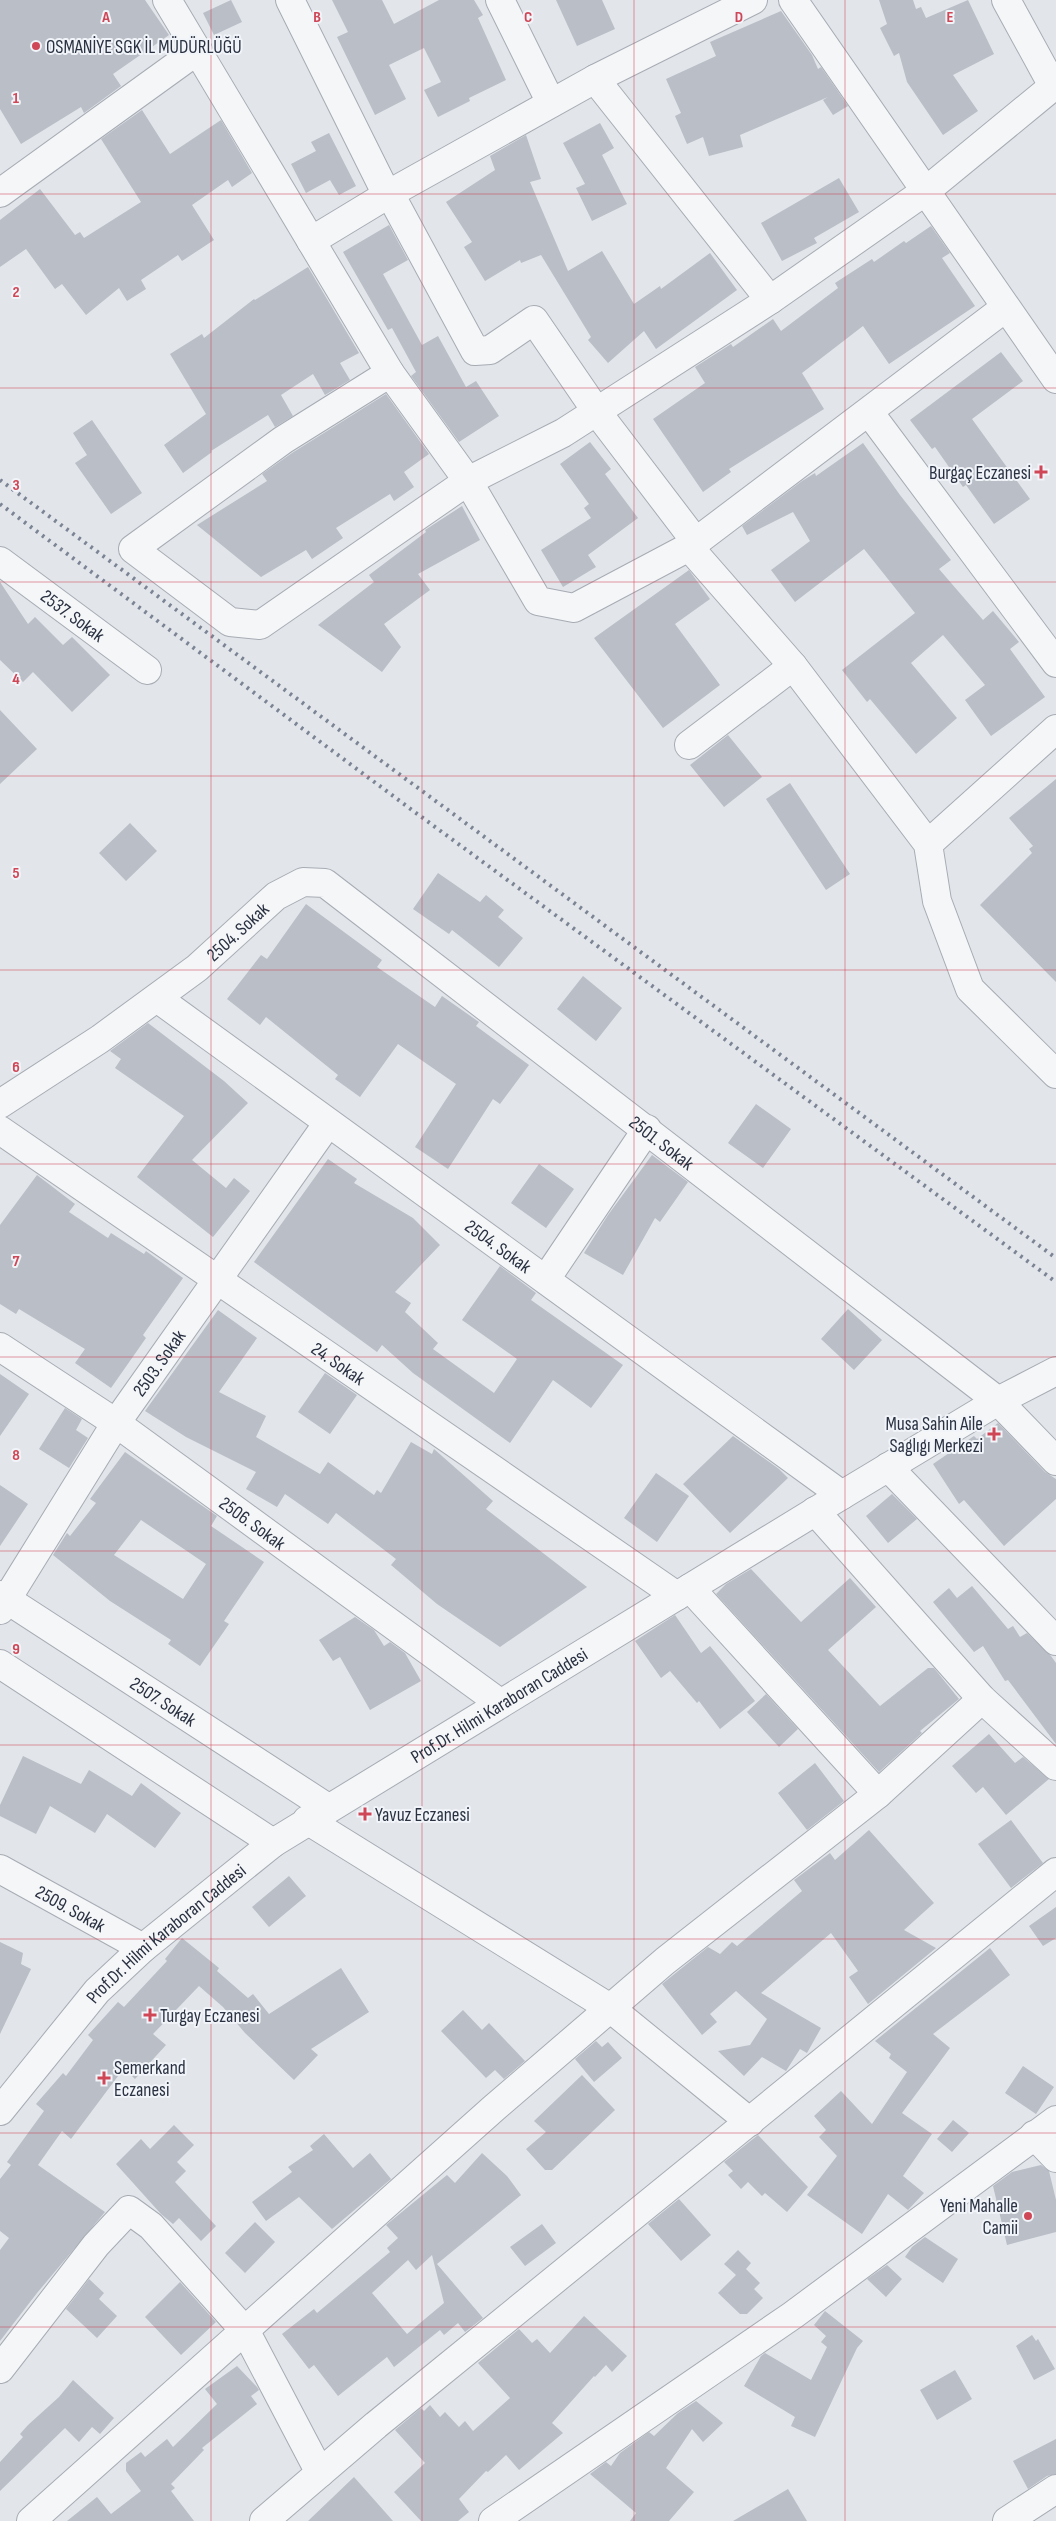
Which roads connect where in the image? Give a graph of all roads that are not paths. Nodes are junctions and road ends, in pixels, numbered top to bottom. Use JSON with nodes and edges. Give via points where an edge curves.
{"nodes":[{"id":1,"x":167,"y":0,"type":"edge"},
{"id":2,"x":290,"y":0,"type":"edge"},
{"id":3,"x":500,"y":0,"type":"edge"},
{"id":4,"x":753,"y":0,"type":"edge"},
{"id":5,"x":793,"y":0,"type":"edge"},
{"id":6,"x":1006,"y":0,"type":"edge"},
{"id":7,"x":198,"y":50,"type":"junction"},
{"id":8,"x":595,"y":79,"type":"junction"},
{"id":9,"x":1054,"y":85,"type":"edge"},
{"id":10,"x":551,"y":103,"type":"junction"},
{"id":11,"x":927,"y":190,"type":"junction"},
{"id":12,"x":0,"y":192,"type":"edge"},
{"id":13,"x":388,"y":195,"type":"junction"},
{"id":14,"x":310,"y":241,"type":"junction"},
{"id":15,"x":770,"y":300,"type":"junction"},
{"id":16,"x":1005,"y":308,"type":"junction"},
{"id":17,"x":390,"y":373,"type":"junction"},
{"id":18,"x":1056,"y":378,"type":"edge"},
{"id":19,"x":597,"y":412,"type":"junction"},
{"id":20,"x":869,"y":412,"type":"junction"},
{"id":21,"x":468,"y":481,"type":"junction"},
{"id":22,"x":692,"y":544,"type":"junction"},
{"id":23,"x":0,"y":561,"type":"edge"},
{"id":24,"x":1056,"y":663,"type":"edge"},
{"id":25,"x":793,"y":666,"type":"junction"},
{"id":26,"x":147,"y":670,"type":"dead end"},
{"id":27,"x":1056,"y":728,"type":"edge"},
{"id":28,"x":689,"y":745,"type":"dead end"},
{"id":29,"x":928,"y":844,"type":"junction"},
{"id":30,"x":325,"y":883,"type":"joint"},
{"id":31,"x":157,"y":998,"type":"junction"},
{"id":32,"x":1056,"y":1074,"type":"edge"},
{"id":33,"x":0,"y":1104,"type":"edge"},
{"id":34,"x":328,"y":1123,"type":"junction"},
{"id":35,"x":647,"y":1129,"type":"junction"},
{"id":36,"x":0,"y":1130,"type":"edge"},
{"id":37,"x":219,"y":1279,"type":"junction"},
{"id":38,"x":546,"y":1279,"type":"junction"},
{"id":39,"x":0,"y":1347,"type":"edge"},
{"id":40,"x":1056,"y":1371,"type":"edge"},
{"id":41,"x":998,"y":1401,"type":"junction"},
{"id":42,"x":116,"y":1423,"type":"junction"},
{"id":43,"x":1056,"y":1460,"type":"edge"},
{"id":44,"x":888,"y":1468,"type":"junction"},
{"id":45,"x":842,"y":1494,"type":"junction"},
{"id":46,"x":815,"y":1511,"type":"junction"},
{"id":47,"x":683,"y":1592,"type":"junction"},
{"id":48,"x":2,"y":1601,"type":"edge"},
{"id":49,"x":1056,"y":1641,"type":"edge"},
{"id":50,"x":0,"y":1664,"type":"edge"},
{"id":51,"x":982,"y":1699,"type":"junction"},
{"id":52,"x":500,"y":1703,"type":"junction"},
{"id":53,"x":1056,"y":1766,"type":"edge"},
{"id":54,"x":878,"y":1794,"type":"junction"},
{"id":55,"x":318,"y":1814,"type":"junction"},
{"id":56,"x":273,"y":1843,"type":"junction"},
{"id":57,"x":0,"y":1869,"type":"edge"},
{"id":58,"x":1056,"y":1872,"type":"edge"},
{"id":59,"x":143,"y":1948,"type":"junction"},
{"id":60,"x":610,"y":2008,"type":"junction"},
{"id":61,"x":0,"y":2111,"type":"edge"},
{"id":62,"x":750,"y":2122,"type":"junction"},
{"id":63,"x":1045,"y":2128,"type":"edge"},
{"id":64,"x":1056,"y":2158,"type":"edge"},
{"id":65,"x":246,"y":2332,"type":"junction"},
{"id":66,"x":0,"y":2369,"type":"edge"},
{"id":67,"x":320,"y":2473,"type":"junction"},
{"id":68,"x":1056,"y":2489,"type":"edge"},
{"id":69,"x":31,"y":2521,"type":"edge"},
{"id":70,"x":264,"y":2521,"type":"edge"},
{"id":71,"x":493,"y":2521,"type":"edge"},
{"id":72,"x":1007,"y":2521,"type":"edge"}],
"edges":[{"from":1,"to":7,"type":"street"},
{"from":2,"to":13,"type":"street"},
{"from":3,"to":10,"type":"street"},
{"from":4,"to":8,"type":"street"},
{"from":5,"to":11,"type":"street"},
{"from":6,"to":9,"type":"street"},
{"from":7,"to":12,"type":"street"},
{"from":7,"to":14,"type":"street"},
{"from":8,"to":10,"type":"street"},
{"from":8,"to":15,"type":"street"},
{"from":9,"to":11,"type":"street"},
{"from":10,"to":13,"type":"street"},
{"from":11,"to":15,"type":"street"},
{"from":11,"to":16,"type":"street"},
{"from":13,"to":14,"type":"street"},
{"from":13,"to":19,"type":"street","via":[[475,350],[490,350],[534,320]]},
{"from":14,"to":17,"type":"street"},
{"from":15,"to":19,"type":"street"},
{"from":16,"to":18,"type":"street"},
{"from":16,"to":20,"type":"street"},
{"from":17,"to":21,"type":"street"},
{"from":17,"to":21,"type":"street","via":[[283,440],[133,549],[230,622],[260,625]]},
{"from":19,"to":21,"type":"street"},
{"from":19,"to":22,"type":"street"},
{"from":20,"to":22,"type":"street"},
{"from":20,"to":24,"type":"street"},
{"from":21,"to":22,"type":"street","via":[[538,601],[574,608]]},
{"from":22,"to":25,"type":"street"},
{"from":23,"to":26,"type":"street","name":"2537. Sokak"},
{"from":25,"to":28,"type":"street"},
{"from":25,"to":29,"type":"street"},
{"from":27,"to":29,"type":"street"},
{"from":29,"to":32,"type":"street","via":[[937,901],[970,988]]},
{"from":30,"to":31,"type":"street","name":"2504. Sokak","via":[[302,882],[276,896],[197,968]]},
{"from":30,"to":35,"type":"street","name":"2501. Sokak"},
{"from":31,"to":33,"type":"street","name":"2504. Sokak"},
{"from":31,"to":34,"type":"street","name":"2504. Sokak"},
{"from":34,"to":37,"type":"street","name":"2503. Sokak"},
{"from":34,"to":38,"type":"street","name":"2504. Sokak"},
{"from":35,"to":38,"type":"street"},
{"from":35,"to":41,"type":"street","name":"2501. Sokak"},
{"from":36,"to":37,"type":"street","name":"24. Sokak"},
{"from":37,"to":42,"type":"street","name":"2503. Sokak"},
{"from":37,"to":47,"type":"street","name":"24. Sokak"},
{"from":38,"to":45,"type":"street","name":"2504. Sokak"},
{"from":39,"to":42,"type":"street","name":"2506. Sokak"},
{"from":40,"to":41,"type":"street","name":"Prof.Dr. Hilmi Karaboran Caddesi"},
{"from":41,"to":43,"type":"street","name":"2501. Sokak"},
{"from":41,"to":44,"type":"street","name":"Prof.Dr. Hilmi Karaboran Caddesi"},
{"from":42,"to":48,"type":"street","name":"2503. Sokak"},
{"from":42,"to":52,"type":"street","name":"2506. Sokak"},
{"from":44,"to":45,"type":"street","name":"Prof.Dr. Hilmi Karaboran Caddesi"},
{"from":44,"to":49,"type":"street"},
{"from":45,"to":46,"type":"street","name":"Prof.Dr. Hilmi Karaboran Caddesi"},
{"from":46,"to":47,"type":"street","name":"Prof.Dr. Hilmi Karaboran Caddesi"},
{"from":46,"to":51,"type":"street"},
{"from":47,"to":52,"type":"street","name":"Prof.Dr. Hilmi Karaboran Caddesi"},
{"from":47,"to":54,"type":"street","name":"24. Sokak"},
{"from":48,"to":55,"type":"street","name":"2507. Sokak"},
{"from":50,"to":56,"type":"street"},
{"from":51,"to":53,"type":"street"},
{"from":51,"to":54,"type":"street"},
{"from":52,"to":55,"type":"street","name":"Prof.Dr. Hilmi Karaboran Caddesi"},
{"from":54,"to":60,"type":"street"},
{"from":55,"to":56,"type":"street","name":"Prof.Dr. Hilmi Karaboran Caddesi"},
{"from":55,"to":60,"type":"street","name":"2507. Sokak"},
{"from":56,"to":59,"type":"street","name":"Prof.Dr. Hilmi Karaboran Caddesi"},
{"from":57,"to":59,"type":"street","name":"2509. Sokak"},
{"from":58,"to":62,"type":"street"},
{"from":59,"to":61,"type":"street","name":"Prof.Dr. Hilmi Karaboran Caddesi","via":[[97,1991]]},
{"from":60,"to":62,"type":"street","name":"2507. Sokak"},
{"from":60,"to":65,"type":"street"},
{"from":62,"to":67,"type":"street"},
{"from":63,"to":64,"type":"street"},
{"from":63,"to":71,"type":"street","via":[[793,2315]]},
{"from":65,"to":66,"type":"street","via":[[151,2226],[129,2210],[96,2245]]},
{"from":65,"to":67,"type":"street"},
{"from":65,"to":69,"type":"street"},
{"from":67,"to":70,"type":"street"},
{"from":68,"to":72,"type":"street"}]}
